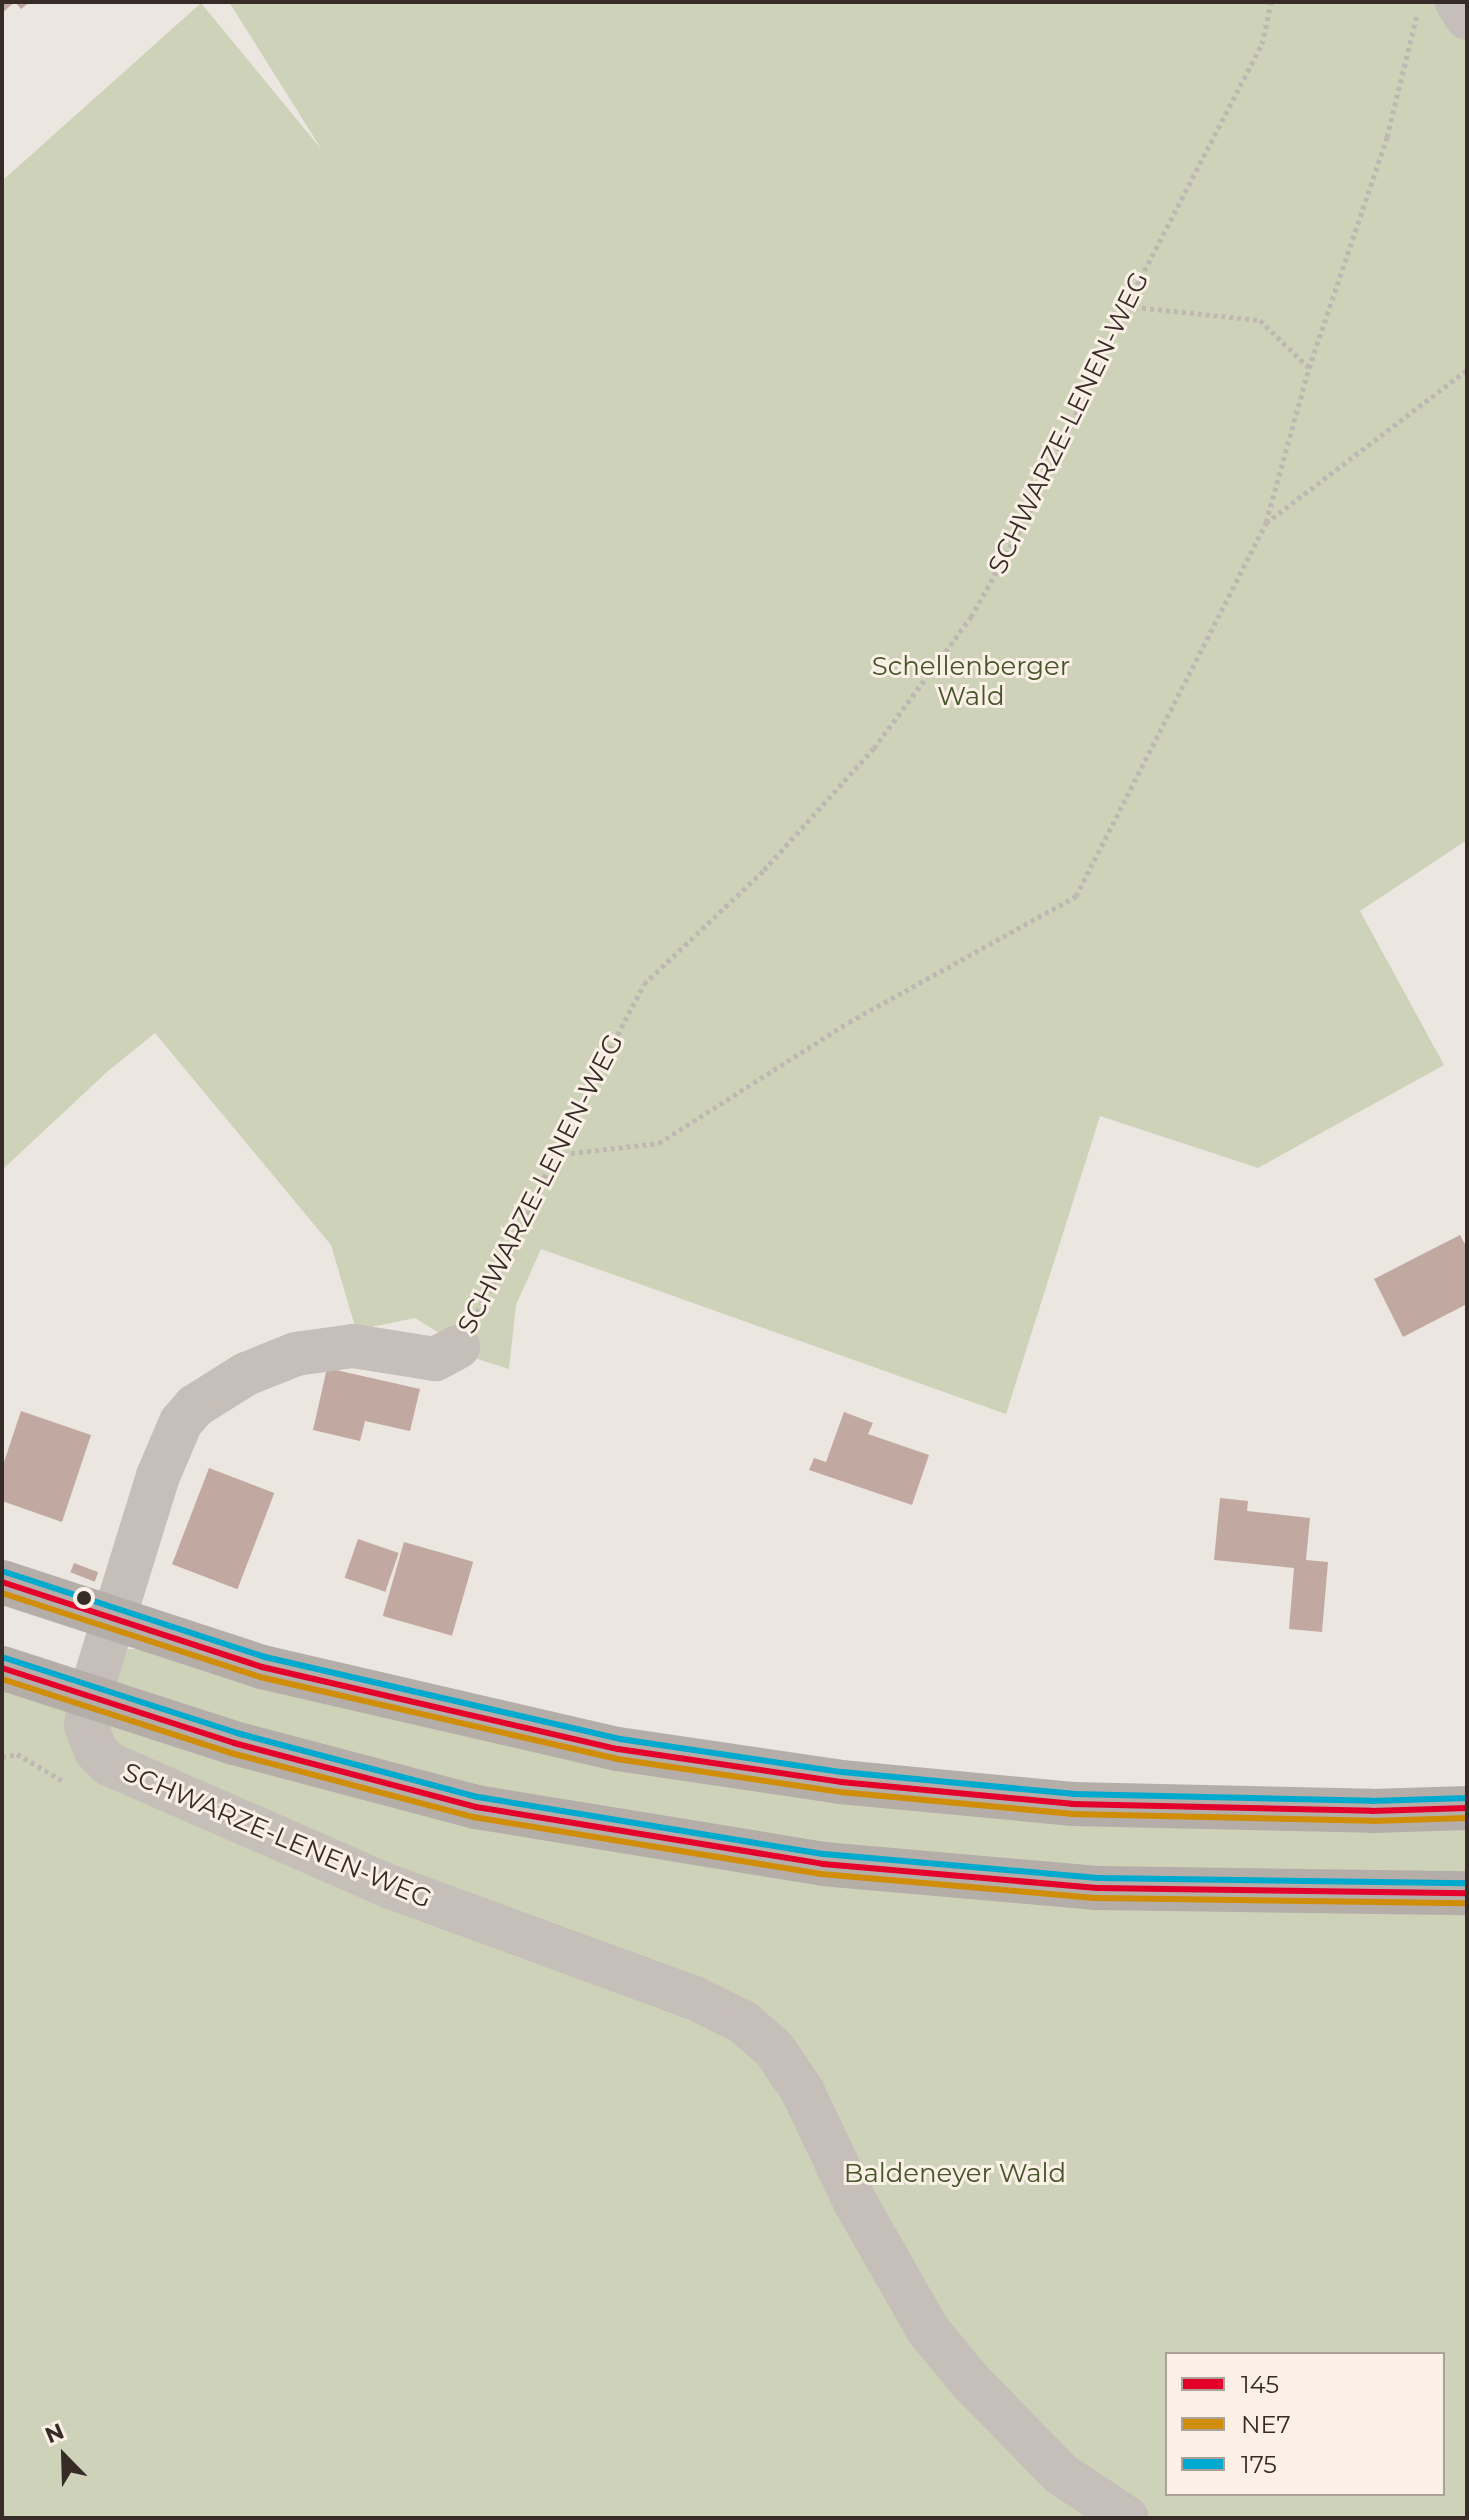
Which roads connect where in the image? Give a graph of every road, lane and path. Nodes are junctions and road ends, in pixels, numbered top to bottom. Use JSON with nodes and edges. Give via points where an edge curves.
{"nodes":[{"id":1,"x":1271,"y":2,"type":"edge"},
{"id":2,"x":1421,"y":2,"type":"edge"},
{"id":3,"x":1457,"y":2,"type":"edge"},
{"id":4,"x":1467,"y":18,"type":"edge"},
{"id":5,"x":1126,"y":306,"type":"junction"},
{"id":6,"x":1309,"y":368,"type":"junction"},
{"id":7,"x":1467,"y":370,"type":"edge"},
{"id":8,"x":1266,"y":523,"type":"junction"},
{"id":9,"x":554,"y":1155,"type":"junction"},
{"id":10,"x":458,"y":1347,"type":"joint"},
{"id":11,"x":2,"y":1582,"type":"edge"},
{"id":12,"x":113,"y":1618,"type":"junction"},
{"id":13,"x":2,"y":1668,"type":"edge"},
{"id":14,"x":90,"y":1695,"type":"junction"},
{"id":15,"x":1467,"y":1808,"type":"edge"},
{"id":16,"x":1467,"y":1893,"type":"edge"},
{"id":17,"x":1127,"y":2518,"type":"edge"}],
"edges":[{"from":1,"to":5,"type":"path","name":"SCHWARZE-LENEN-WEG","via":[[1262,44]]},
{"from":2,"to":6,"type":"path","via":[[1387,137]]},
{"from":3,"to":4,"type":"street"},
{"from":5,"to":6,"type":"path","via":[[1260,320]]},
{"from":5,"to":9,"type":"path","name":"SCHWARZE-LENEN-WEG","via":[[1035,502],[971,617],[874,748],[764,870],[644,984]]},
{"from":6,"to":8,"type":"path"},
{"from":7,"to":8,"type":"path"},
{"from":8,"to":9,"type":"path","via":[[1076,896],[849,1022],[659,1143]]},
{"from":9,"to":10,"type":"path","name":"SCHWARZE-LENEN-WEG","via":[[512,1251]]},
{"from":10,"to":12,"type":"street","name":"SCHWARZE-LENEN-WEG","via":[[435,1359],[353,1346],[296,1354],[246,1374],[195,1406],[181,1422],[158,1476]]},
{"from":11,"to":12,"type":"main road"},
{"from":12,"to":14,"type":"street","name":"SCHWARZE-LENEN-WEG"},
{"from":12,"to":15,"type":"main road","via":[[262,1667],[603,1746],[841,1782],[1072,1804]]},
{"from":13,"to":14,"type":"main road"},
{"from":14,"to":16,"type":"main road","via":[[234,1743],[476,1807],[823,1864],[1097,1888]]},
{"from":14,"to":17,"type":"street","name":"SCHWARZE-LENEN-WEG","via":[[86,1726],[96,1751],[109,1764],[391,1887],[692,1997],[743,2022],[774,2049],[802,2090],[855,2202],[928,2330],[1061,2474]]}]}
